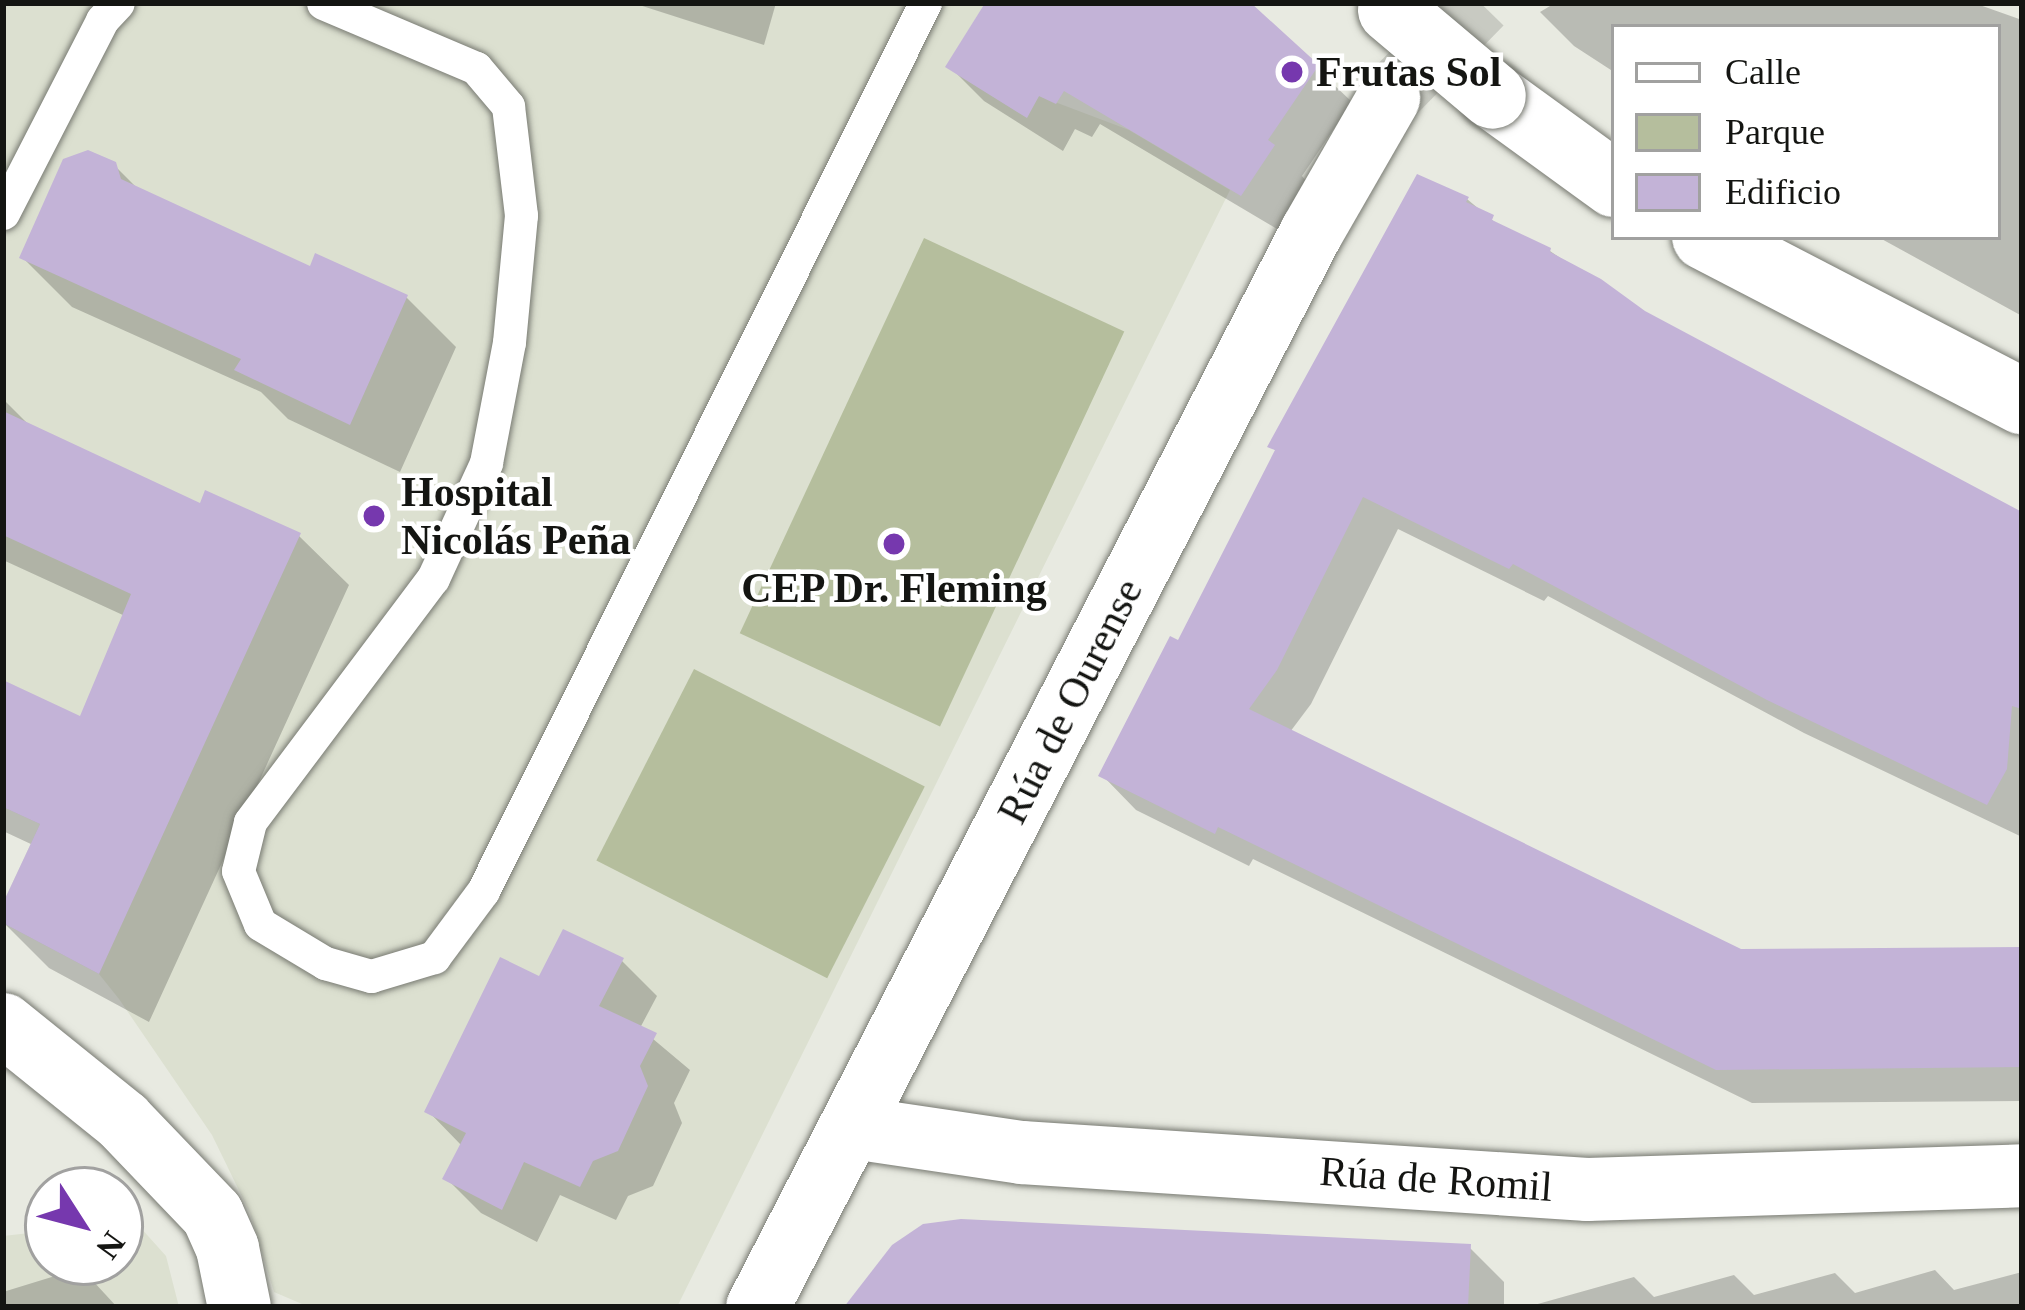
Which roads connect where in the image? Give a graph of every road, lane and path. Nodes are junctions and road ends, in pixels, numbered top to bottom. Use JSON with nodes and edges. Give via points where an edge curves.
{"nodes":[{"id":1,"x":118,"y":3,"type":"edge"},
{"id":2,"x":322,"y":3,"type":"edge"},
{"id":3,"x":926,"y":3,"type":"edge"},
{"id":4,"x":1388,"y":6,"type":"edge"},
{"id":5,"x":1388,"y":98,"type":"tunnel mouth"},
{"id":6,"x":1611,"y":182,"type":"edge"},
{"id":7,"x":3,"y":213,"type":"edge"},
{"id":8,"x":1711,"y":240,"type":"edge"},
{"id":9,"x":2022,"y":401,"type":"edge"},
{"id":10,"x":3,"y":1024,"type":"edge"},
{"id":11,"x":852,"y":1127,"type":"junction"},
{"id":12,"x":2022,"y":1174,"type":"edge"},
{"id":13,"x":239,"y":1307,"type":"edge"},
{"id":14,"x":757,"y":1307,"type":"edge"}],
"edges":[{"from":1,"to":7,"type":"lane"},
{"from":2,"to":3,"type":"lane","via":[[476,68],[508,106],[520,215],[486,463],[433,578],[250,822],[238,871],[260,924],[325,964],[371,976],[434,957],[483,891]]},
{"from":4,"to":6,"type":"main road","bridge":true,"via":[[1492,96]]},
{"from":5,"to":11,"type":"street","name":"Rúa de Ourense","via":[[1311,232]]},
{"from":8,"to":9,"type":"main road"},
{"from":10,"to":13,"type":"street","via":[[109,1108],[212,1214]]},
{"from":11,"to":12,"type":"street","name":"Rúa de Romil","via":[[1021,1152],[1587,1189]]},
{"from":11,"to":14,"type":"street","name":"Rúa de Ourense"}]}
